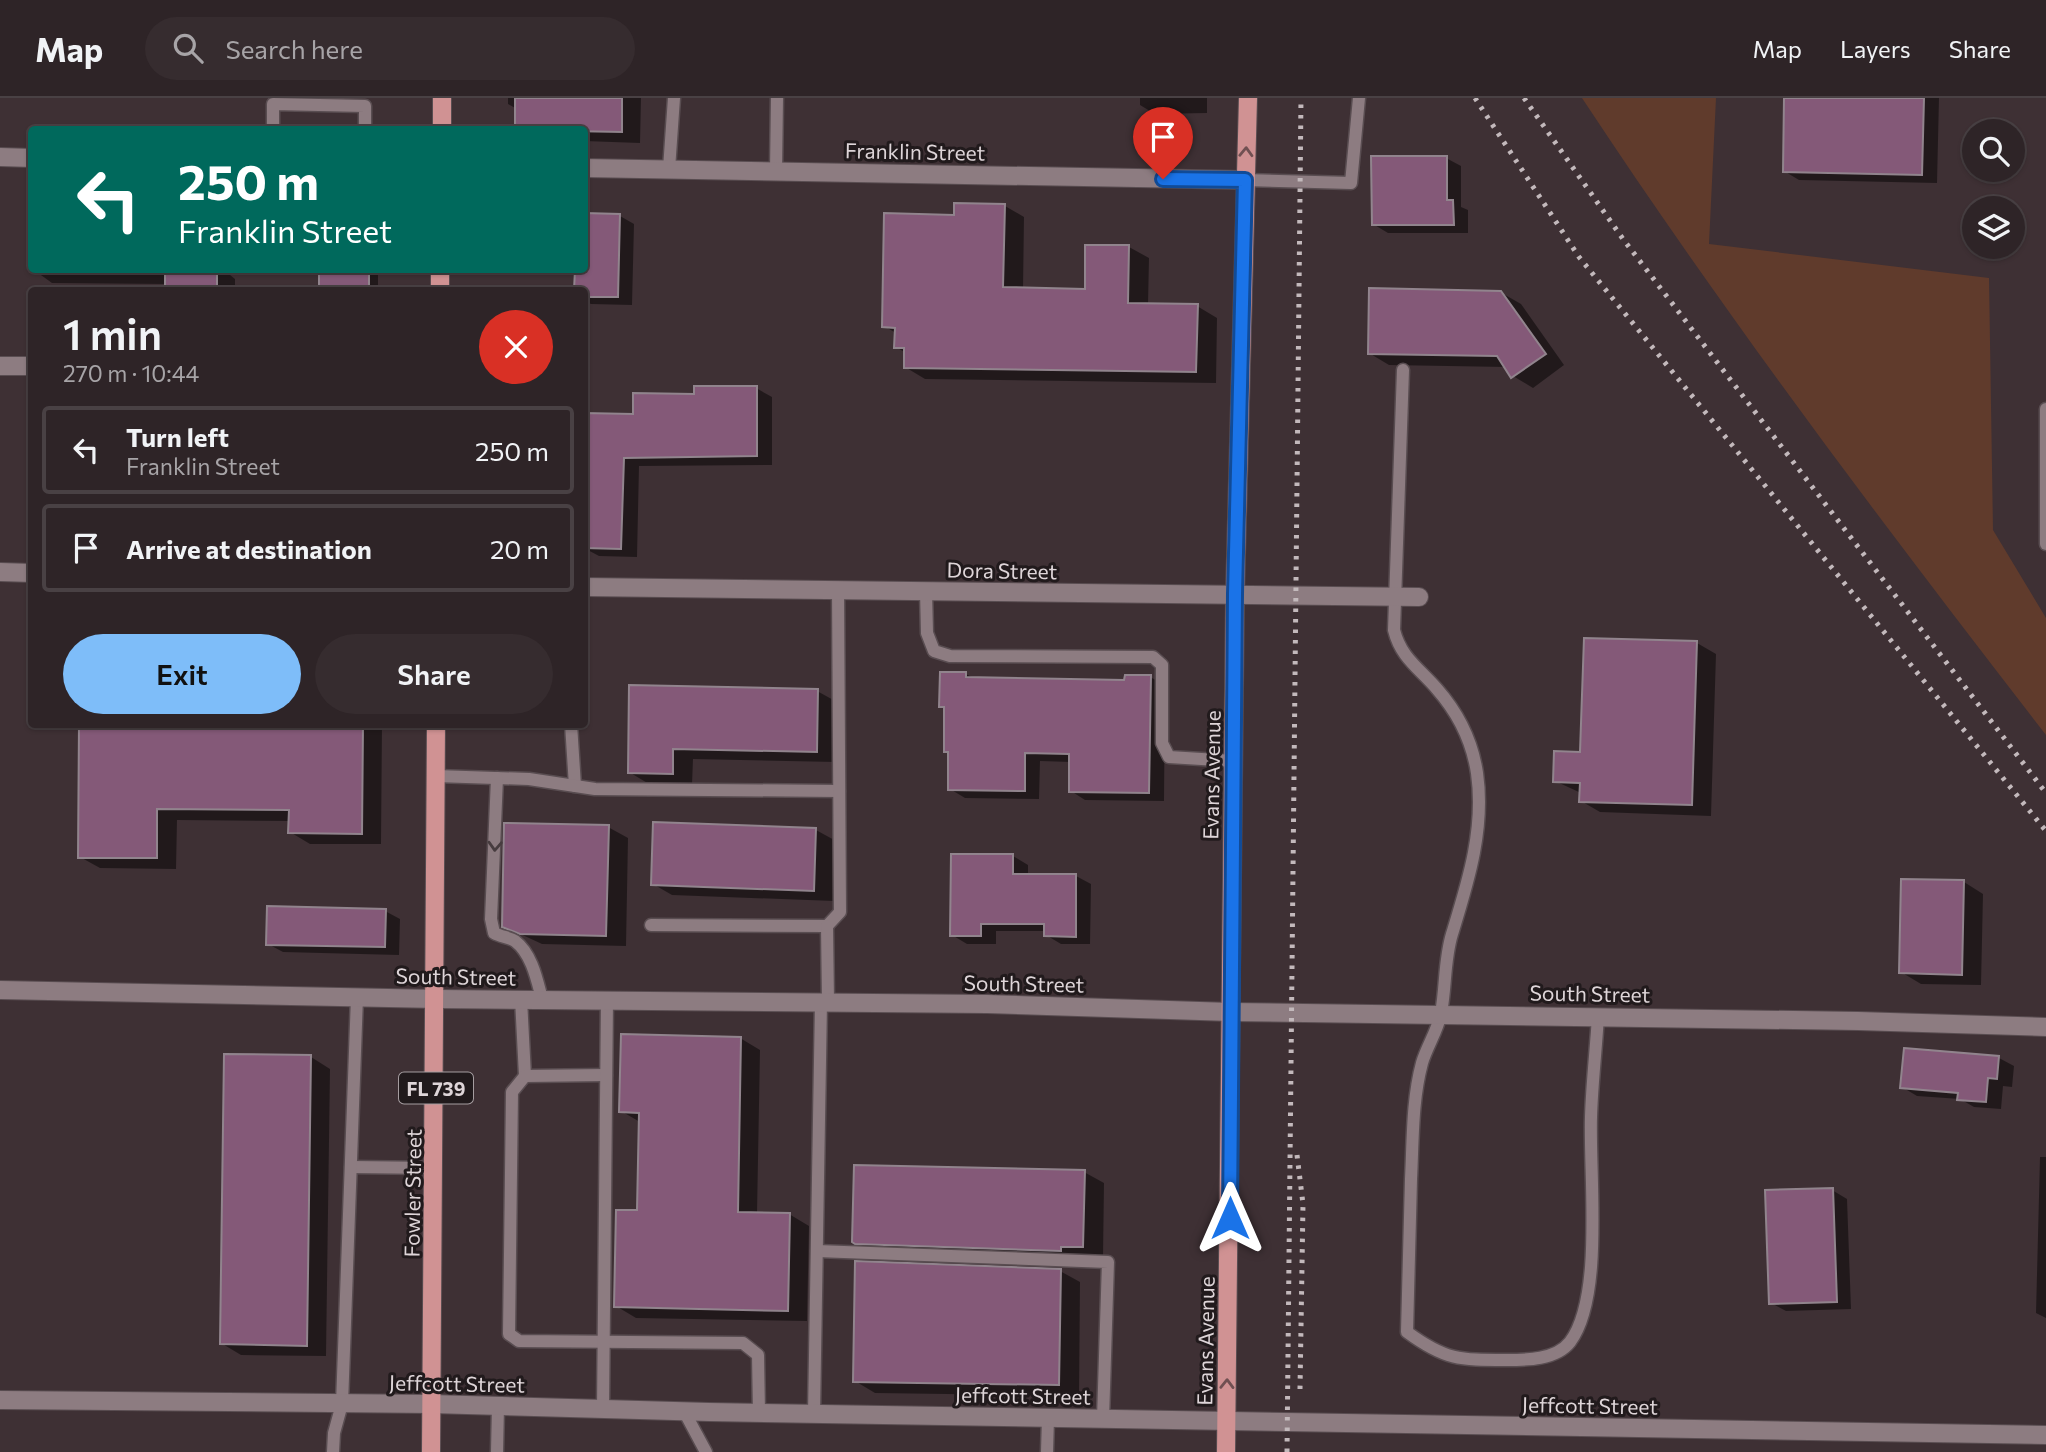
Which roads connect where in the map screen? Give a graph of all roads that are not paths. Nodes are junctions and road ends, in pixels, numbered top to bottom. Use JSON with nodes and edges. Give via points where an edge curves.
{"nodes":[{"id":1,"x":442,"y":98,"type":"edge"},
{"id":2,"x":674,"y":98,"type":"edge"},
{"id":3,"x":777,"y":98,"type":"edge"},
{"id":4,"x":1248,"y":98,"type":"edge"},
{"id":5,"x":1359,"y":98,"type":"edge"},
{"id":6,"x":273,"y":126,"type":"edge"},
{"id":7,"x":365,"y":126,"type":"edge"},
{"id":8,"x":442,"y":126,"type":"edge"},
{"id":9,"x":0,"y":157,"type":"edge"},
{"id":10,"x":28,"y":158,"type":"edge"},
{"id":11,"x":588,"y":168,"type":"edge"},
{"id":12,"x":669,"y":169,"type":"junction"},
{"id":13,"x":776,"y":171,"type":"junction"},
{"id":14,"x":1245,"y":180,"type":"junction"},
{"id":15,"x":0,"y":366,"type":"edge"},
{"id":16,"x":28,"y":366,"type":"edge"},
{"id":17,"x":1403,"y":370,"type":"dead end"},
{"id":18,"x":2046,"y":409,"type":"edge"},
{"id":19,"x":2046,"y":544,"type":"edge"},
{"id":20,"x":0,"y":572,"type":"edge"},
{"id":21,"x":28,"y":573,"type":"edge"},
{"id":22,"x":588,"y":587,"type":"edge"},
{"id":23,"x":838,"y":589,"type":"junction"},
{"id":24,"x":926,"y":591,"type":"junction"},
{"id":25,"x":1235,"y":594,"type":"junction"},
{"id":26,"x":1396,"y":597,"type":"junction"},
{"id":27,"x":1419,"y":597,"type":"dead end"},
{"id":28,"x":436,"y":728,"type":"edge"},
{"id":29,"x":571,"y":728,"type":"edge"},
{"id":30,"x":1234,"y":761,"type":"junction"},
{"id":31,"x":436,"y":776,"type":"junction"},
{"id":32,"x":497,"y":778,"type":"junction"},
{"id":33,"x":575,"y":786,"type":"junction"},
{"id":34,"x":839,"y":791,"type":"junction"},
{"id":35,"x":651,"y":925,"type":"dead end"},
{"id":36,"x":827,"y":926,"type":"junction"},
{"id":37,"x":0,"y":990,"type":"edge"},
{"id":38,"x":357,"y":997,"type":"junction"},
{"id":39,"x":437,"y":999,"type":"junction"},
{"id":40,"x":521,"y":999,"type":"junction"},
{"id":41,"x":542,"y":999,"type":"junction"},
{"id":42,"x":607,"y":999,"type":"junction"},
{"id":43,"x":824,"y":1002,"type":"junction"},
{"id":44,"x":1230,"y":1012,"type":"junction"},
{"id":45,"x":1441,"y":1013,"type":"junction"},
{"id":46,"x":1598,"y":1016,"type":"junction"},
{"id":47,"x":2046,"y":1027,"type":"edge"},
{"id":48,"x":606,"y":1075,"type":"junction"},
{"id":49,"x":524,"y":1076,"type":"junction"},
{"id":50,"x":351,"y":1167,"type":"junction"},
{"id":51,"x":435,"y":1168,"type":"junction"},
{"id":52,"x":817,"y":1251,"type":"junction"},
{"id":53,"x":604,"y":1342,"type":"junction"},
{"id":54,"x":0,"y":1400,"type":"edge"},
{"id":55,"x":342,"y":1404,"type":"junction"},
{"id":56,"x":432,"y":1404,"type":"junction"},
{"id":57,"x":498,"y":1406,"type":"junction"},
{"id":58,"x":603,"y":1409,"type":"junction"},
{"id":59,"x":684,"y":1411,"type":"junction"},
{"id":60,"x":759,"y":1413,"type":"junction"},
{"id":61,"x":814,"y":1414,"type":"junction"},
{"id":62,"x":1048,"y":1418,"type":"junction"},
{"id":63,"x":1103,"y":1419,"type":"junction"},
{"id":64,"x":1226,"y":1421,"type":"junction"},
{"id":65,"x":2046,"y":1435,"type":"edge"},
{"id":66,"x":333,"y":1452,"type":"edge"},
{"id":67,"x":431,"y":1452,"type":"edge"},
{"id":68,"x":497,"y":1452,"type":"edge"},
{"id":69,"x":706,"y":1452,"type":"edge"},
{"id":70,"x":1047,"y":1452,"type":"edge"},
{"id":71,"x":1226,"y":1452,"type":"edge"}],
"edges":[{"from":1,"to":8,"type":"main road"},
{"from":2,"to":12,"type":"lane"},
{"from":3,"to":13,"type":"lane"},
{"from":14,"to":4,"type":"main road","name":"Evans Avenue","one_way":true},
{"from":5,"to":14,"type":"lane","via":[[1351,183]]},
{"from":6,"to":7,"type":"lane","via":[[273,104],[365,106]]},
{"from":9,"to":10,"type":"street"},
{"from":11,"to":12,"type":"street","name":"Franklin Street"},
{"from":12,"to":13,"type":"street","name":"Franklin Street"},
{"from":13,"to":14,"type":"street","name":"Franklin Street"},
{"from":14,"to":25,"type":"main road","name":"Evans Avenue"},
{"from":15,"to":16,"type":"street"},
{"from":17,"to":26,"type":"lane"},
{"from":18,"to":19,"type":"lane"},
{"from":20,"to":21,"type":"street"},
{"from":22,"to":23,"type":"street","name":"Dora Street"},
{"from":23,"to":24,"type":"street","name":"Dora Street"},
{"from":23,"to":34,"type":"lane"},
{"from":24,"to":25,"type":"street","name":"Dora Street"},
{"from":24,"to":30,"type":"lane","via":[[927,633],[934,651],[950,656],[1153,657],[1162,665],[1162,743],[1169,757]]},
{"from":25,"to":26,"type":"street","name":"Dora Street"},
{"from":25,"to":30,"type":"main road","name":"Evans Avenue"},
{"from":26,"to":27,"type":"street","name":"Dora Street"},
{"from":26,"to":45,"type":"lane","via":[[1398,647],[1465,728],[1477,777],[1476,845],[1442,983]]},
{"from":28,"to":31,"type":"main road","name":"Fowler Street","number":"FL 739"},
{"from":29,"to":33,"type":"lane"},
{"from":30,"to":44,"type":"main road","name":"Evans Avenue"},
{"from":31,"to":32,"type":"lane"},
{"from":31,"to":39,"type":"main road","name":"Fowler Street","number":"FL 739"},
{"from":32,"to":33,"type":"lane"},
{"from":32,"to":41,"type":"lane","one_way":true,"via":[[491,919],[494,933],[513,939],[523,950]]},
{"from":33,"to":34,"type":"lane"},
{"from":34,"to":36,"type":"lane","via":[[840,912]]},
{"from":35,"to":36,"type":"lane"},
{"from":36,"to":43,"type":"lane"},
{"from":37,"to":38,"type":"street","name":"South Street"},
{"from":38,"to":39,"type":"street","name":"South Street"},
{"from":38,"to":50,"type":"lane"},
{"from":39,"to":40,"type":"street","name":"South Street"},
{"from":39,"to":51,"type":"main road","name":"Fowler Street","number":"FL 739"},
{"from":40,"to":41,"type":"street","name":"South Street"},
{"from":40,"to":49,"type":"lane"},
{"from":41,"to":42,"type":"street","name":"South Street"},
{"from":42,"to":43,"type":"street","name":"South Street"},
{"from":42,"to":48,"type":"lane"},
{"from":43,"to":44,"type":"street","name":"South Street"},
{"from":43,"to":52,"type":"lane"},
{"from":44,"to":45,"type":"street","name":"South Street"},
{"from":64,"to":44,"type":"main road","name":"Evans Avenue","one_way":true},
{"from":45,"to":46,"type":"street","name":"South Street"},
{"from":45,"to":46,"type":"lane","via":[[1422,1063],[1413,1114],[1407,1332],[1457,1360],[1536,1360],[1568,1345],[1583,1319],[1590,1275],[1591,1117]]},
{"from":46,"to":47,"type":"street","name":"South Street"},
{"from":48,"to":49,"type":"lane"},
{"from":48,"to":53,"type":"lane"},
{"from":49,"to":53,"type":"lane","via":[[512,1092],[509,1334],[519,1341]]},
{"from":50,"to":51,"type":"lane"},
{"from":50,"to":55,"type":"lane"},
{"from":51,"to":56,"type":"main road","name":"Fowler Street","number":"FL 739"},
{"from":52,"to":61,"type":"lane"},
{"from":52,"to":63,"type":"lane","via":[[1108,1262]]},
{"from":53,"to":58,"type":"lane"},
{"from":53,"to":60,"type":"lane","via":[[743,1343],[758,1354]]},
{"from":54,"to":55,"type":"street","name":"Jeffcott Street"},
{"from":55,"to":56,"type":"street","name":"Jeffcott Street"},
{"from":55,"to":66,"type":"lane"},
{"from":56,"to":57,"type":"street","name":"Jeffcott Street"},
{"from":56,"to":67,"type":"main road","name":"Fowler Street","number":"FL 739"},
{"from":57,"to":58,"type":"street","name":"Jeffcott Street"},
{"from":57,"to":68,"type":"lane"},
{"from":58,"to":59,"type":"street","name":"Jeffcott Street"},
{"from":59,"to":60,"type":"street","name":"Jeffcott Street"},
{"from":59,"to":69,"type":"lane"},
{"from":60,"to":61,"type":"street","name":"Jeffcott Street"},
{"from":61,"to":62,"type":"street","name":"Jeffcott Street"},
{"from":62,"to":63,"type":"street","name":"Jeffcott Street"},
{"from":62,"to":70,"type":"lane"},
{"from":63,"to":64,"type":"street","name":"Jeffcott Street"},
{"from":64,"to":65,"type":"street","name":"Jeffcott Street"},
{"from":64,"to":71,"type":"main road","name":"Evans Avenue"}]}
